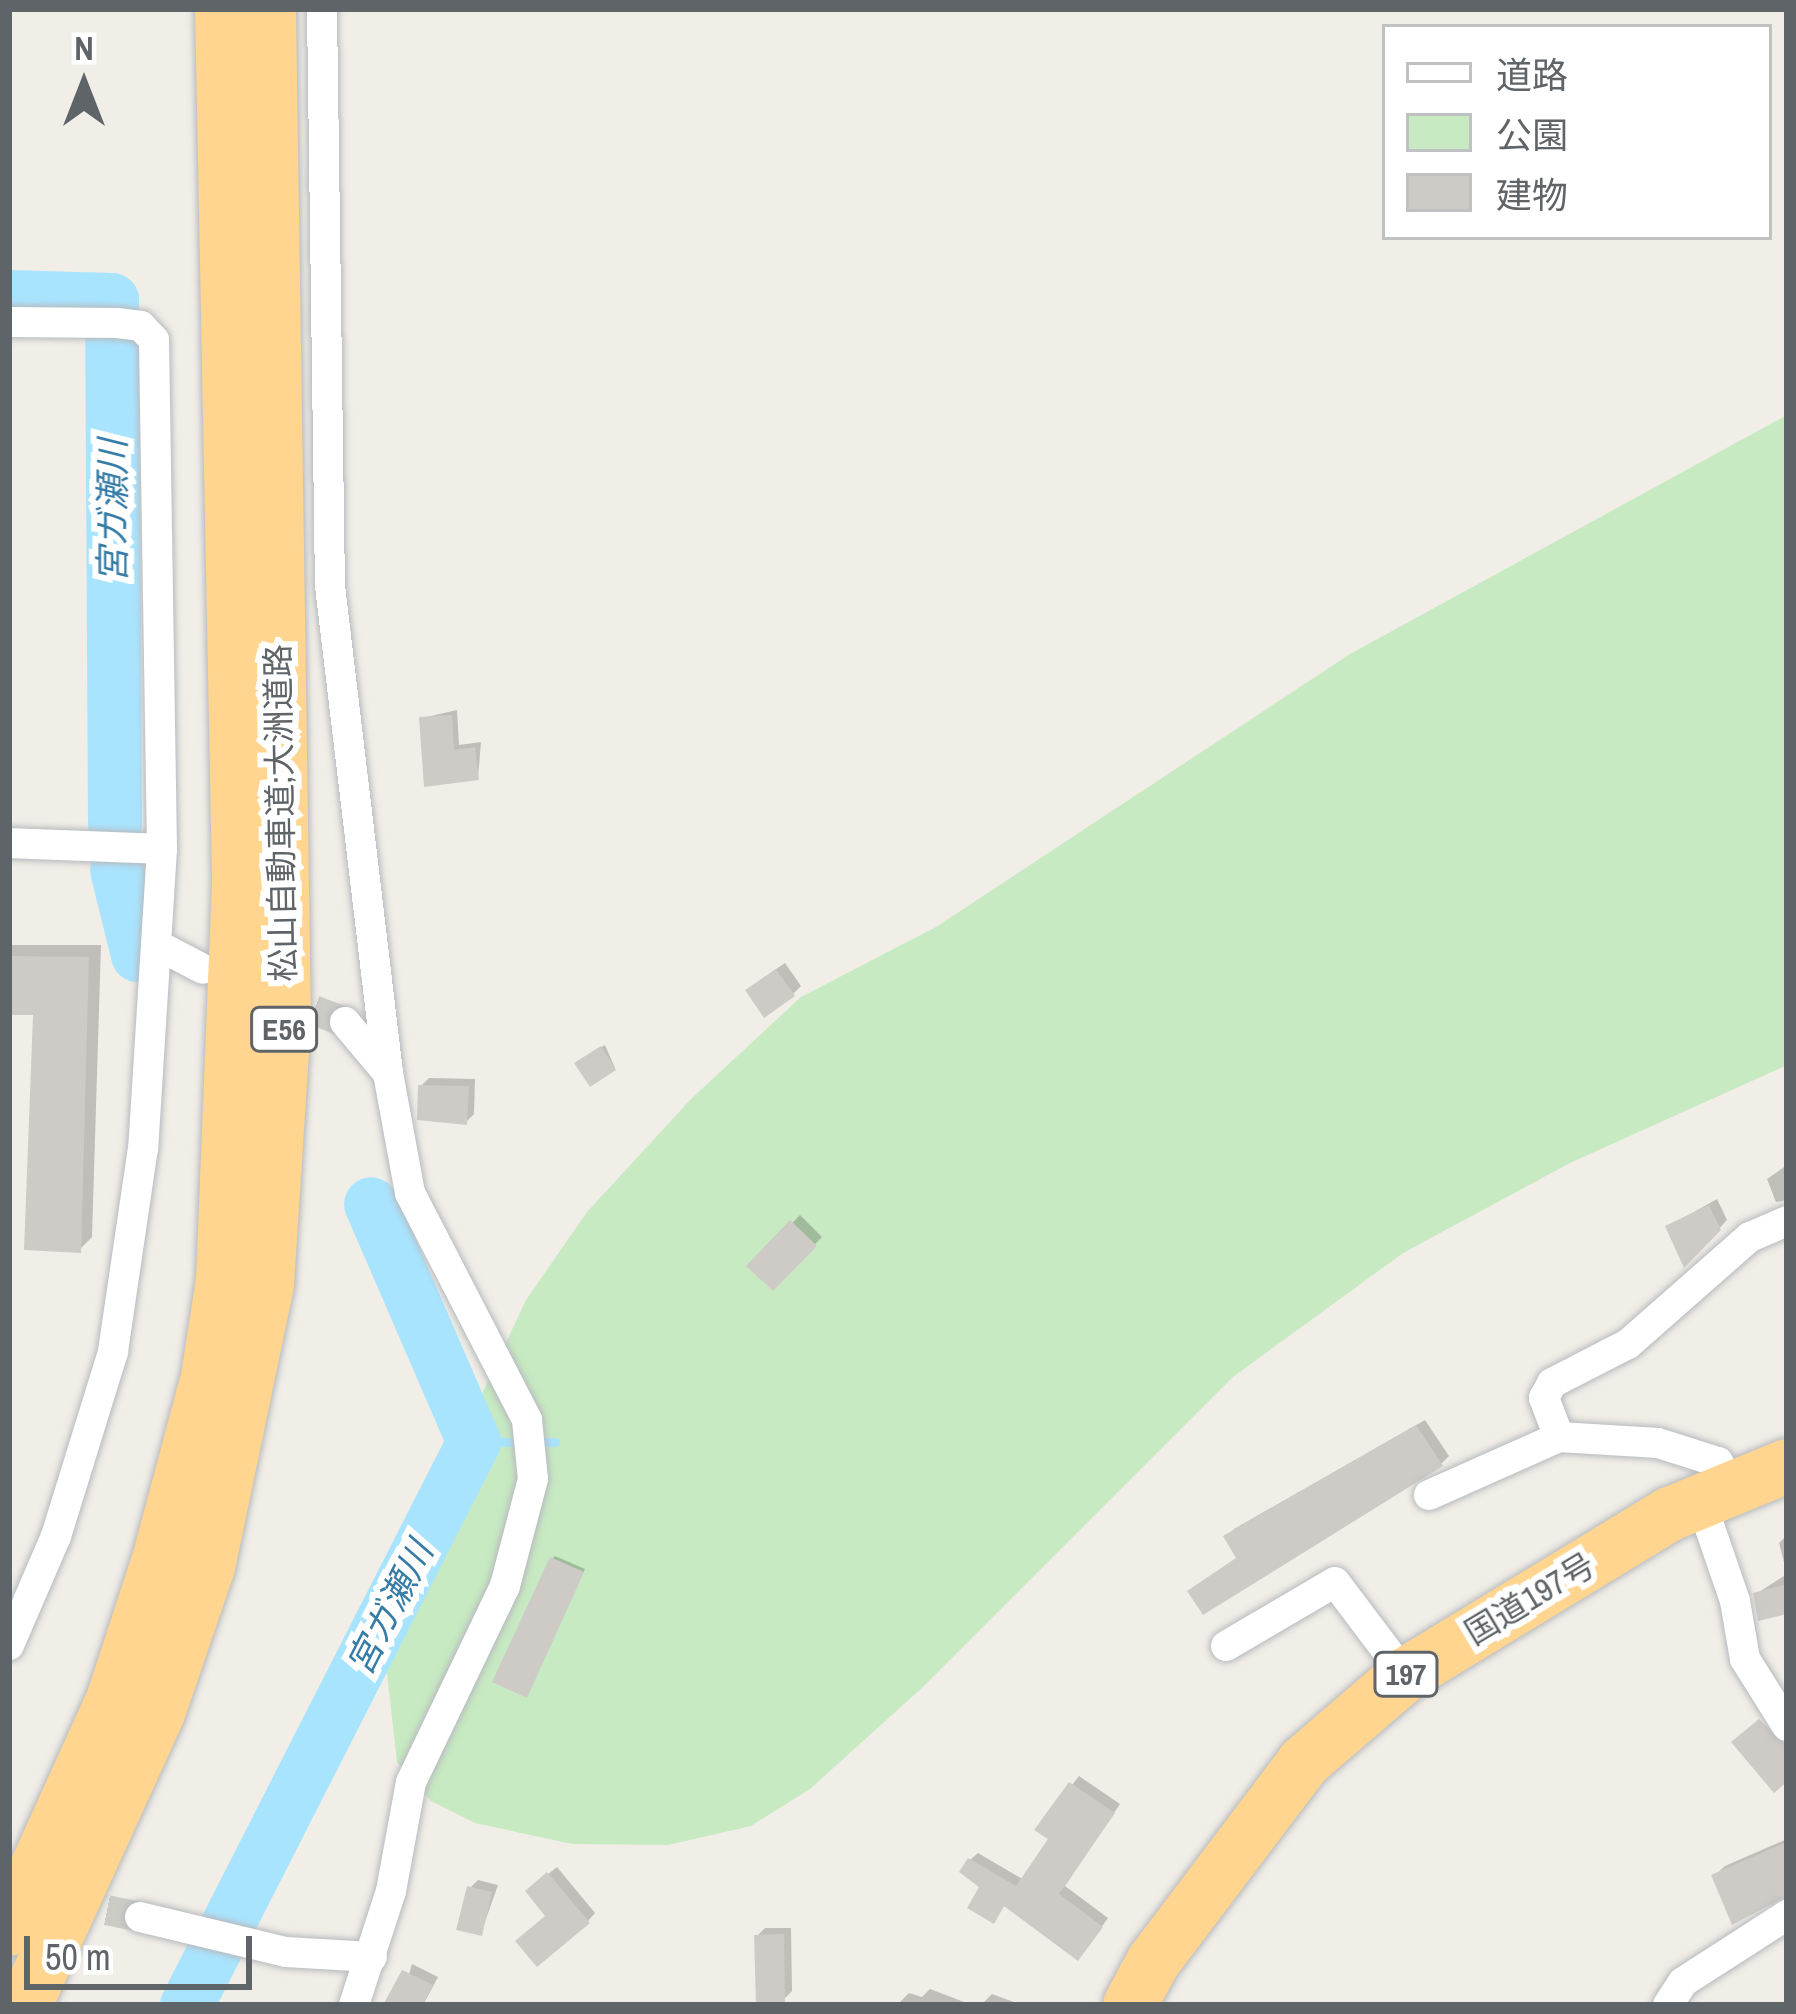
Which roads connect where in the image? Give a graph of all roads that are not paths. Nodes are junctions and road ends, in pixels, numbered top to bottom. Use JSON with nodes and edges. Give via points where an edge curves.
{"nodes":[{"id":1,"x":222,"y":9,"type":"edge"},
{"id":2,"x":269,"y":9,"type":"edge"},
{"id":3,"x":322,"y":9,"type":"edge"},
{"id":4,"x":9,"y":322,"type":"edge"},
{"id":5,"x":9,"y":843,"type":"edge"},
{"id":6,"x":162,"y":849,"type":"junction"},
{"id":7,"x":161,"y":947,"type":"junction"},
{"id":8,"x":203,"y":968,"type":"dead end"},
{"id":9,"x":345,"y":1022,"type":"tunnel mouth"},
{"id":10,"x":388,"y":1073,"type":"junction"},
{"id":11,"x":1787,"y":1221,"type":"edge"},
{"id":12,"x":1559,"y":1437,"type":"junction"},
{"id":13,"x":1787,"y":1466,"type":"edge"},
{"id":14,"x":1429,"y":1495,"type":"dead end"},
{"id":15,"x":1717,"y":1495,"type":"junction"},
{"id":16,"x":160,"y":1556,"type":"junction"},
{"id":17,"x":9,"y":1645,"type":"edge"},
{"id":18,"x":1226,"y":1646,"type":"dead end"},
{"id":19,"x":1405,"y":1675,"type":"junction"},
{"id":20,"x":158,"y":1713,"type":"junction"},
{"id":21,"x":1787,"y":1726,"type":"edge"},
{"id":22,"x":9,"y":1861,"type":"edge"},
{"id":23,"x":1787,"y":1915,"type":"edge"},
{"id":24,"x":140,"y":1918,"type":"tunnel mouth"},
{"id":25,"x":9,"y":1929,"type":"edge"},
{"id":26,"x":372,"y":1957,"type":"junction"},
{"id":27,"x":25,"y":2005,"type":"edge"},
{"id":28,"x":43,"y":2005,"type":"edge"},
{"id":29,"x":354,"y":2005,"type":"edge"},
{"id":30,"x":1130,"y":2005,"type":"edge"},
{"id":31,"x":1668,"y":2005,"type":"edge"}],
"edges":[{"from":1,"to":16,"type":"highway","name":"松山自動車道;大洲道路","number":"E56","via":[[238,1023],[223,1280],[208,1377]]},
{"from":2,"to":20,"type":"highway","name":"松山自動車道;大洲道路","number":"E56","via":[[284,1023],[277,1178],[252,1387],[208,1567]]},
{"from":3,"to":10,"type":"street","via":[[330,586]]},
{"from":4,"to":6,"type":"street","via":[[117,323],[141,326],[154,340]]},
{"from":5,"to":6,"type":"street"},
{"from":6,"to":7,"type":"street"},
{"from":7,"to":8,"type":"street"},
{"from":7,"to":17,"type":"street","via":[[113,1352],[56,1536]]},
{"from":9,"to":10,"type":"street"},
{"from":10,"to":26,"type":"street","via":[[410,1192],[527,1420],[533,1479],[505,1586],[411,1782]]},
{"from":11,"to":12,"type":"street","via":[[1750,1237],[1628,1344],[1552,1383],[1544,1398]]},
{"from":12,"to":14,"type":"street"},
{"from":12,"to":15,"type":"street","via":[[1658,1443],[1718,1462]]},
{"from":13,"to":15,"type":"highway","name":"国道197号","number":"197"},
{"from":15,"to":19,"type":"highway","name":"国道197号","number":"197"},
{"from":15,"to":21,"type":"street","via":[[1745,1660]]},
{"from":16,"to":22,"type":"highway"},
{"from":16,"to":25,"type":"highway","name":"松山自動車道;大洲道路","number":"E56","via":[[114,1697]]},
{"from":18,"to":19,"type":"street","via":[[1334,1582]]},
{"from":19,"to":30,"type":"highway","name":"国道197号","number":"197","via":[[1304,1762],[1153,1962]]},
{"from":20,"to":27,"type":"highway","name":"松山自動車道;大洲道路","number":"E56"},
{"from":20,"to":28,"type":"highway","via":[[103,1872]]},
{"from":23,"to":31,"type":"street","via":[[1683,1982]]},
{"from":24,"to":26,"type":"street","via":[[286,1952]]},
{"from":26,"to":29,"type":"street"}]}
